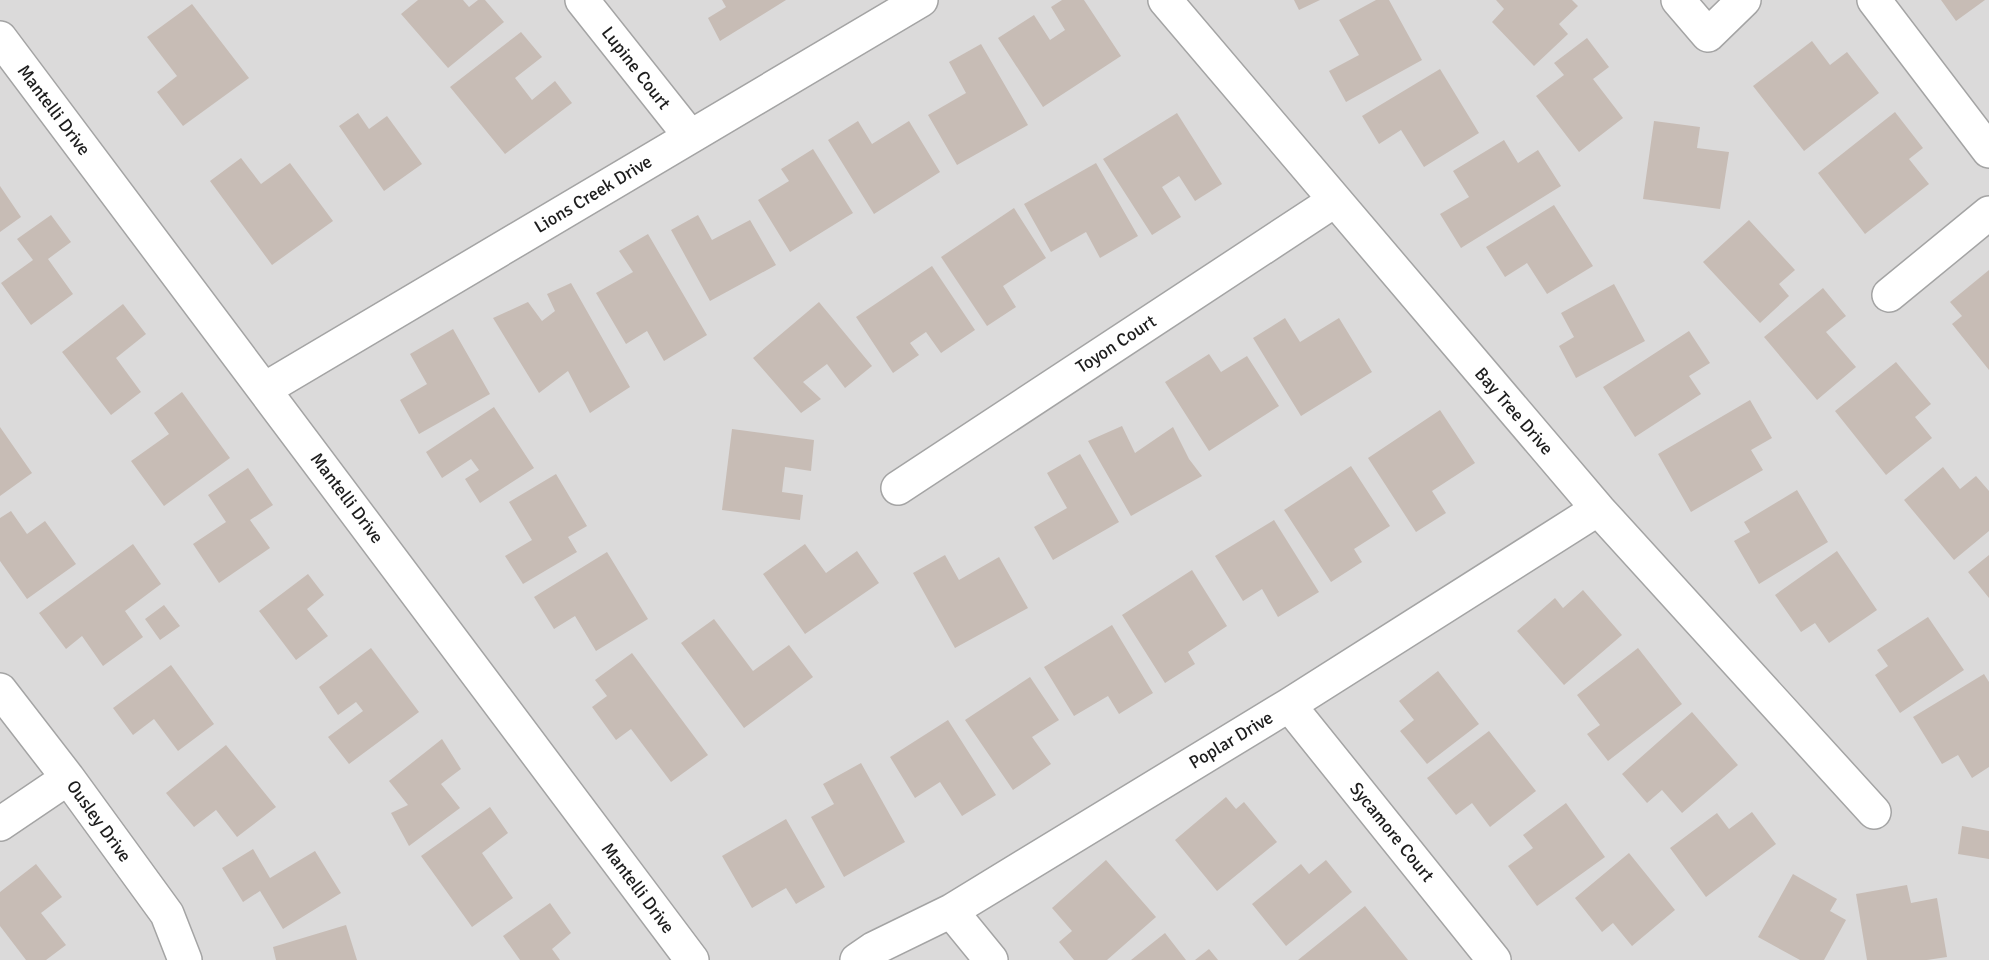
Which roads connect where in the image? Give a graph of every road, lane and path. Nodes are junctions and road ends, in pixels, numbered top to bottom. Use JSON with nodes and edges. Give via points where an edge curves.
{"nodes":[{"id":1,"x":582,"y":0,"type":"edge"},
{"id":2,"x":921,"y":0,"type":"edge"},
{"id":3,"x":1166,"y":0,"type":"edge"},
{"id":4,"x":1678,"y":0,"type":"edge"},
{"id":5,"x":1744,"y":0,"type":"edge"},
{"id":6,"x":1874,"y":0,"type":"edge"},
{"id":7,"x":0,"y":38,"type":"edge"},
{"id":8,"x":690,"y":136,"type":"junction"},
{"id":9,"x":1989,"y":151,"type":"edge"},
{"id":10,"x":1334,"y":201,"type":"junction"},
{"id":11,"x":1989,"y":213,"type":"edge"},
{"id":12,"x":1888,"y":295,"type":"dead end"},
{"id":13,"x":265,"y":389,"type":"junction"},
{"id":14,"x":898,"y":488,"type":"dead end"},
{"id":15,"x":1598,"y":509,"type":"junction"},
{"id":16,"x":0,"y":690,"type":"edge"},
{"id":17,"x":1289,"y":705,"type":"junction"},
{"id":18,"x":68,"y":778,"type":"junction"},
{"id":19,"x":1874,"y":812,"type":"dead end"},
{"id":20,"x":0,"y":824,"type":"edge"},
{"id":21,"x":951,"y":911,"type":"junction"},
{"id":22,"x":185,"y":960,"type":"edge"},
{"id":23,"x":692,"y":960,"type":"edge"},
{"id":24,"x":857,"y":960,"type":"edge"},
{"id":25,"x":991,"y":960,"type":"edge"},
{"id":26,"x":1494,"y":960,"type":"edge"}],
"edges":[{"from":1,"to":8,"type":"street","name":"Lupine Court"},
{"from":2,"to":8,"type":"street","name":"Lions Creek Drive"},
{"from":3,"to":10,"type":"street","name":"Bay Tree Drive"},
{"from":4,"to":5,"type":"street","via":[[1708,35]]},
{"from":6,"to":9,"type":"street"},
{"from":7,"to":13,"type":"street","name":"Mantelli Drive"},
{"from":8,"to":13,"type":"street","name":"Lions Creek Drive"},
{"from":10,"to":14,"type":"street","name":"Toyon Court"},
{"from":10,"to":15,"type":"street","name":"Bay Tree Drive"},
{"from":11,"to":12,"type":"street"},
{"from":13,"to":23,"type":"street","name":"Mantelli Drive"},
{"from":15,"to":17,"type":"street","name":"Poplar Drive"},
{"from":15,"to":19,"type":"street","name":"Bay Tree Drive"},
{"from":16,"to":18,"type":"street","name":"Ousley Drive"},
{"from":17,"to":21,"type":"street","name":"Poplar Drive"},
{"from":17,"to":26,"type":"street","name":"Sycamore Court"},
{"from":18,"to":20,"type":"street"},
{"from":18,"to":22,"type":"street","name":"Ousley Drive","via":[[167,914]]},
{"from":21,"to":24,"type":"street","name":"Poplar Drive"},
{"from":21,"to":25,"type":"street"}]}
